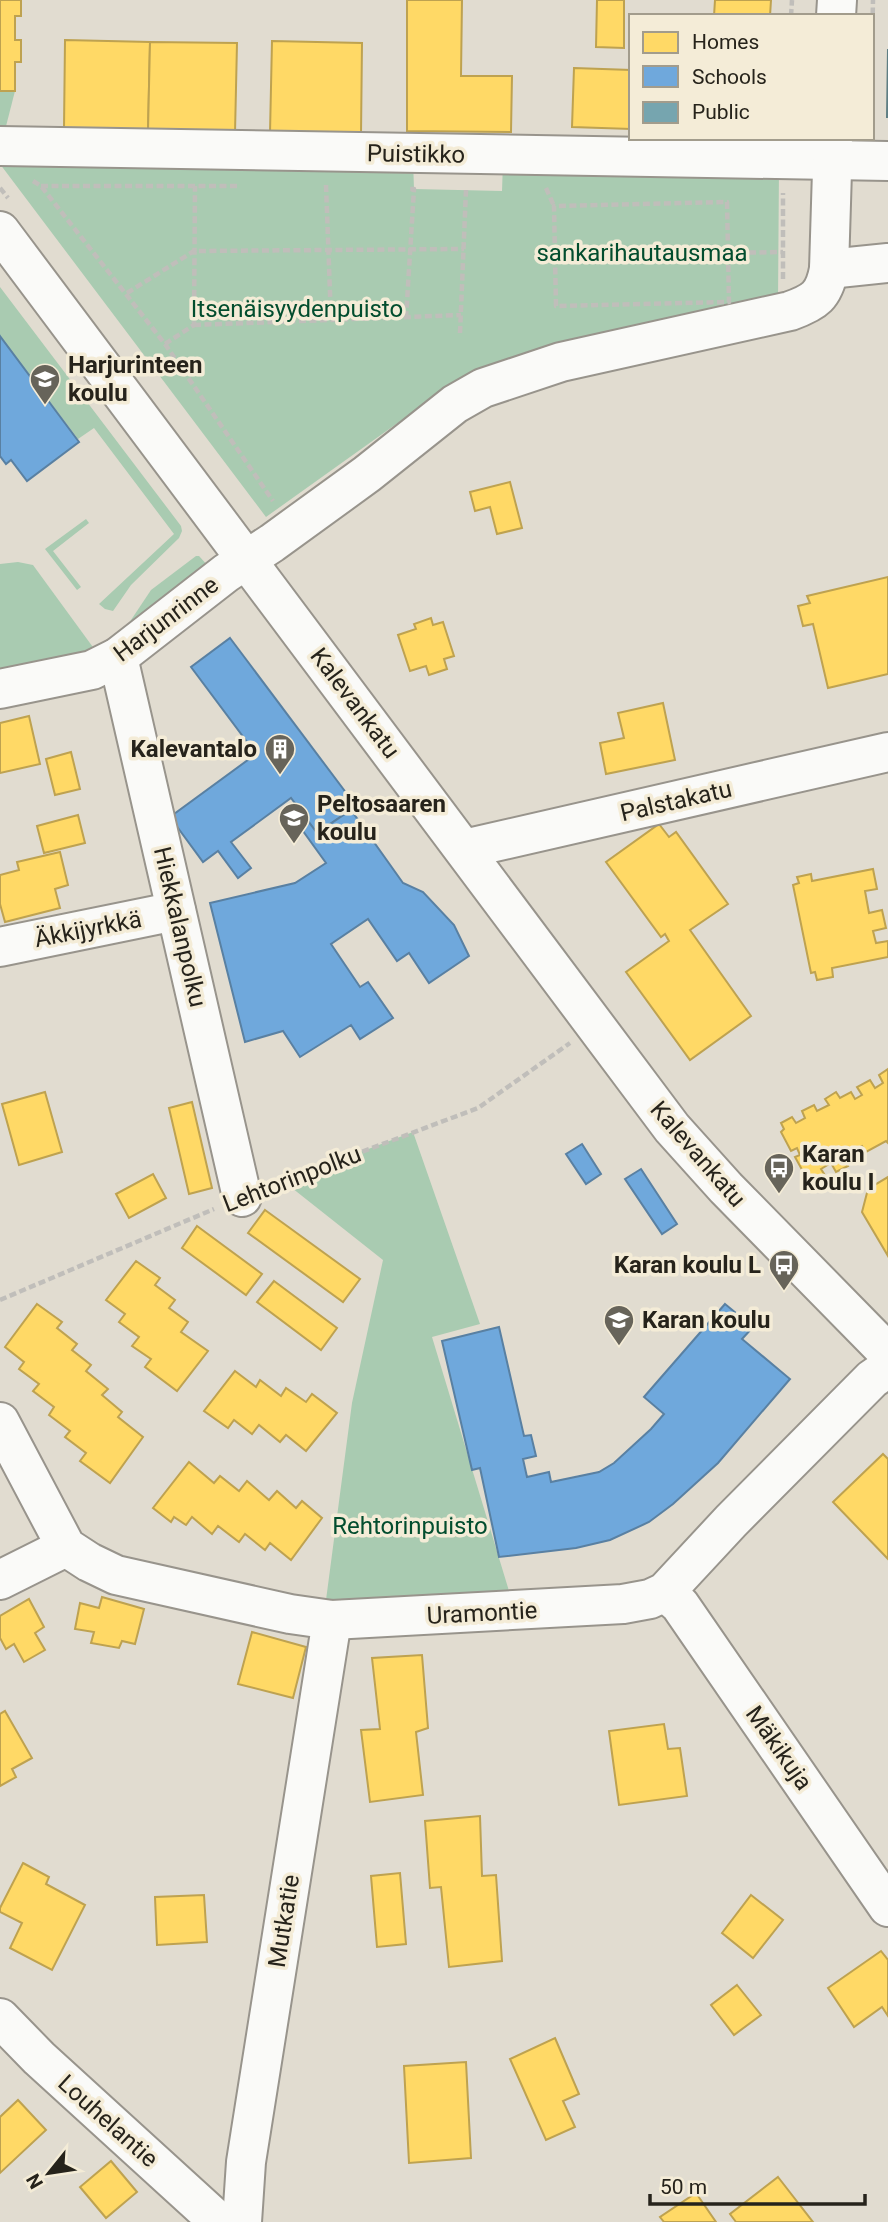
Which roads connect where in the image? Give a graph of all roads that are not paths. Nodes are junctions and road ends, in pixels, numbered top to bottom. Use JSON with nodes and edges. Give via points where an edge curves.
{"nodes":[{"id":1,"x":0,"y":146,"type":"edge"},
{"id":2,"x":832,"y":150,"type":"edge"},
{"id":3,"x":888,"y":161,"type":"edge"},
{"id":4,"x":0,"y":232,"type":"edge"},
{"id":5,"x":888,"y":263,"type":"edge"},
{"id":6,"x":829,"y":269,"type":"junction"},
{"id":7,"x":259,"y":551,"type":"junction"},
{"id":8,"x":118,"y":657,"type":"junction"},
{"id":9,"x":0,"y":689,"type":"edge"},
{"id":10,"x":888,"y":752,"type":"edge"},
{"id":11,"x":464,"y":849,"type":"junction"},
{"id":12,"x":176,"y":911,"type":"junction"},
{"id":13,"x":0,"y":947,"type":"edge"},
{"id":14,"x":242,"y":1197,"type":"road end"},
{"id":15,"x":888,"y":1353,"type":"edge"},
{"id":16,"x":888,"y":1368,"type":"edge"},
{"id":17,"x":0,"y":1422,"type":"edge"},
{"id":18,"x":66,"y":1548,"type":"junction"},
{"id":19,"x":0,"y":1580,"type":"edge"},
{"id":20,"x":666,"y":1592,"type":"junction"},
{"id":21,"x":332,"y":1620,"type":"junction"},
{"id":22,"x":888,"y":1907,"type":"edge"},
{"id":23,"x":0,"y":2018,"type":"edge"},
{"id":24,"x":219,"y":2222,"type":"edge"},
{"id":25,"x":242,"y":2222,"type":"edge"}],
"edges":[{"from":1,"to":2,"type":"street","name":"Puistikko","via":[[327,170],[783,160]]},
{"from":2,"to":3,"type":"street","name":"Puistikko"},
{"from":2,"to":6,"type":"street"},
{"from":4,"to":7,"type":"street","name":"Kalevankatu"},
{"from":5,"to":6,"type":"street"},
{"from":6,"to":7,"type":"street","via":[[818,298],[790,311],[561,362],[483,388],[455,404]]},
{"from":7,"to":8,"type":"street","name":"Harjunrinne"},
{"from":7,"to":11,"type":"street","name":"Kalevankatu"},
{"from":8,"to":9,"type":"street","name":"Harjunrinne","via":[[92,670]]},
{"from":8,"to":12,"type":"street","name":"Hiekkalanpolku"},
{"from":10,"to":11,"type":"street","name":"Palstakatu"},
{"from":11,"to":15,"type":"street","name":"Kalevankatu","via":[[672,1128]]},
{"from":12,"to":13,"type":"street","name":"Äkkijyrkkä"},
{"from":12,"to":14,"type":"street","name":"Hiekkalanpolku"},
{"from":16,"to":20,"type":"street","via":[[731,1521]]},
{"from":17,"to":18,"type":"street"},
{"from":18,"to":19,"type":"street"},
{"from":18,"to":21,"type":"street","name":"Uramontie","via":[[116,1576]]},
{"from":20,"to":21,"type":"street","name":"Uramontie","via":[[623,1604]]},
{"from":20,"to":22,"type":"street","name":"Mäkikuja","via":[[680,1605]]},
{"from":21,"to":25,"type":"street","name":"Mutkatie","via":[[246,2162]]},
{"from":23,"to":24,"type":"street","name":"Louhelantie"}]}
